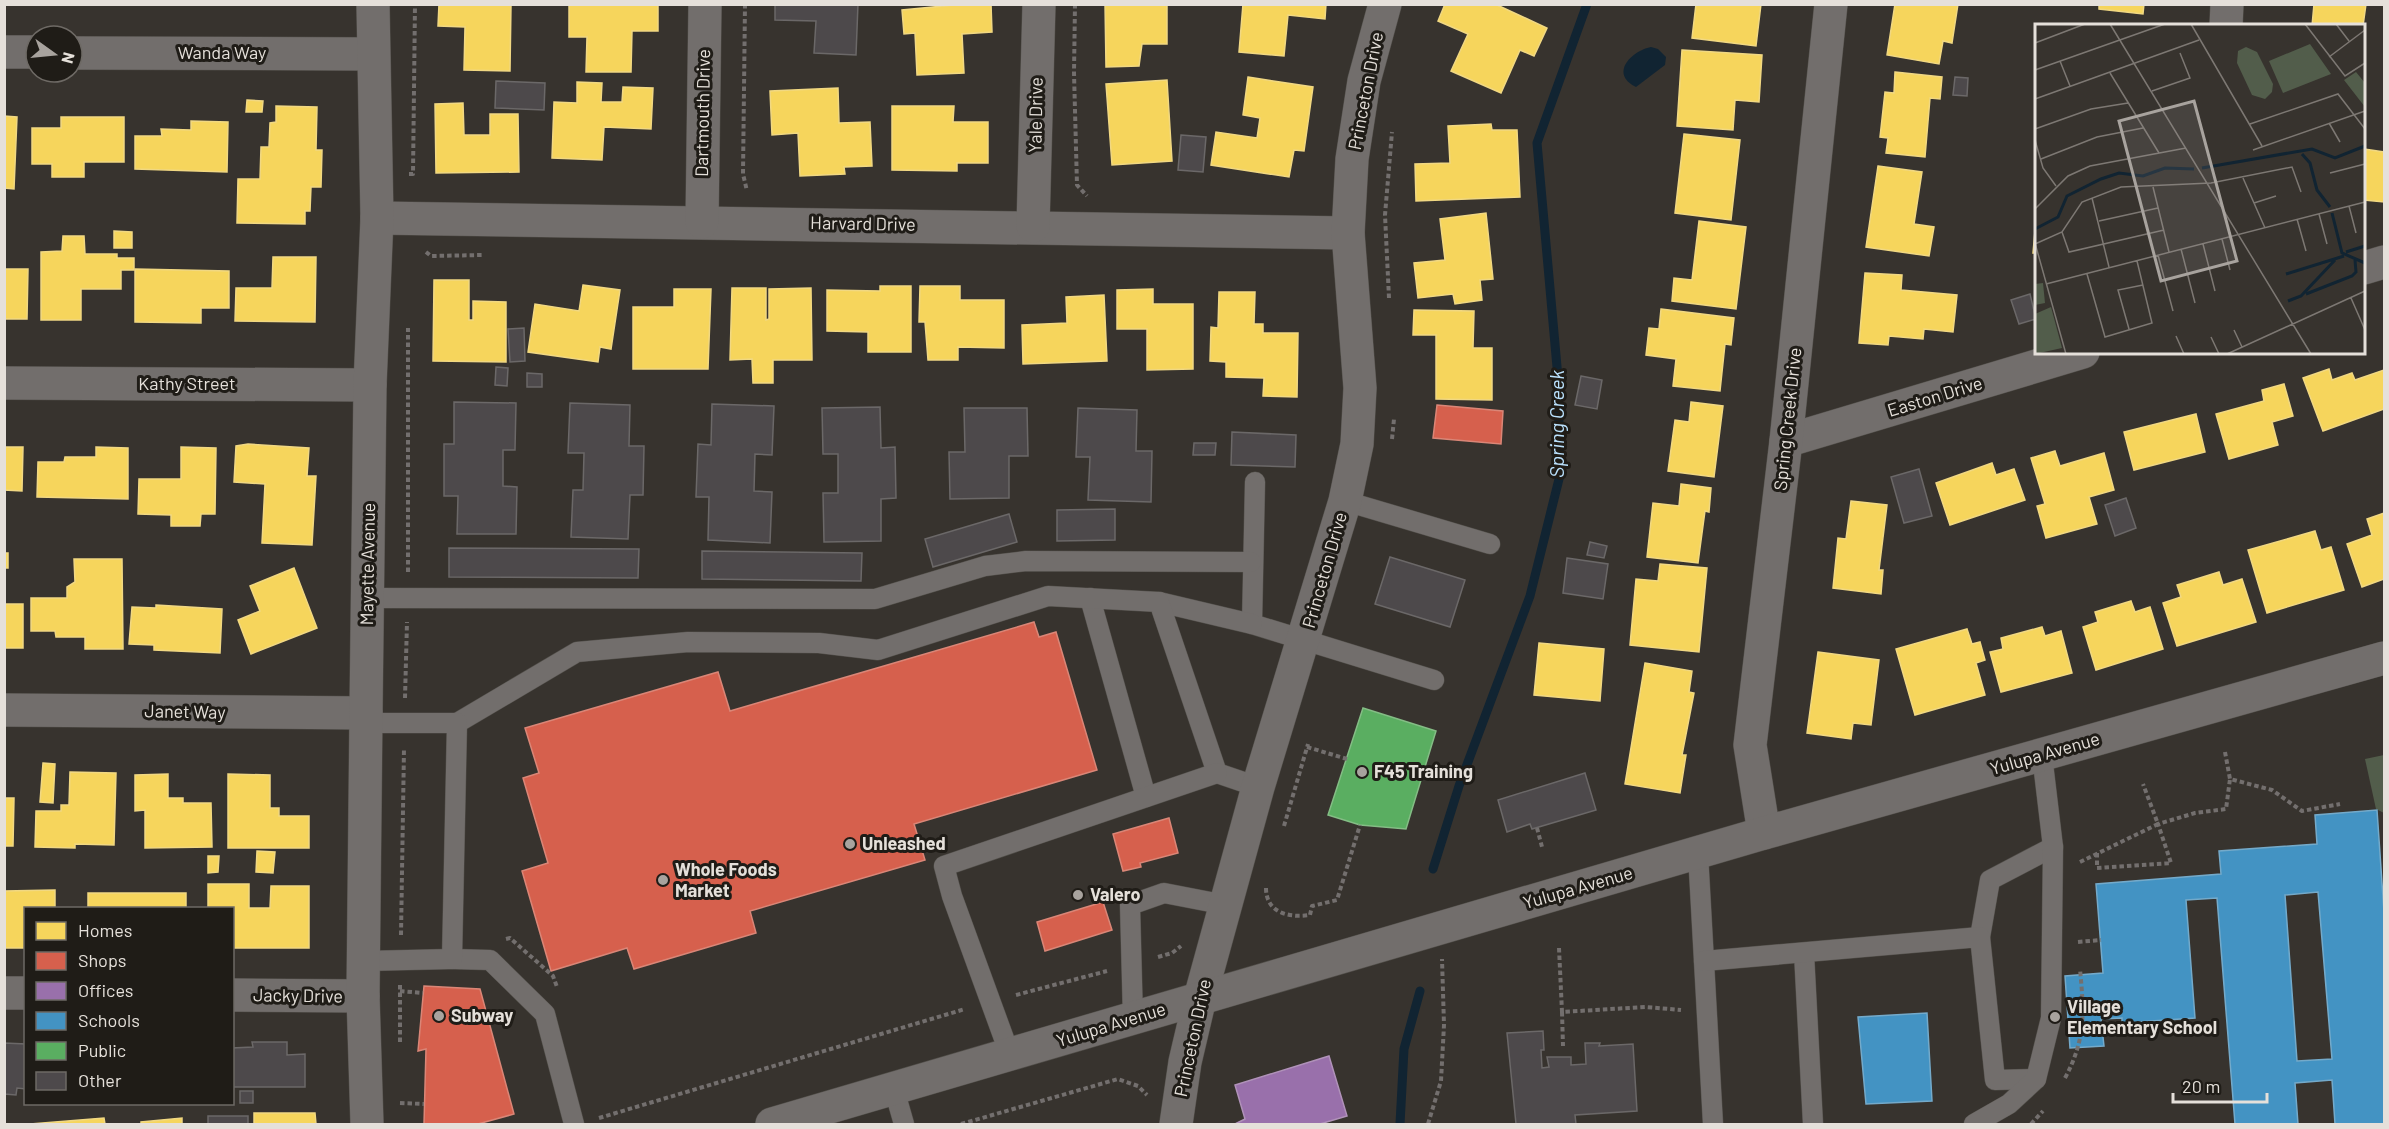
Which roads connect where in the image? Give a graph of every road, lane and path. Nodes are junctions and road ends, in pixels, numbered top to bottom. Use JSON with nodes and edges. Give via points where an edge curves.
{"nodes":[{"id":1,"x":373,"y":4,"type":"edge"},
{"id":2,"x":414,"y":4,"type":"edge"},
{"id":3,"x":705,"y":4,"type":"edge"},
{"id":4,"x":745,"y":4,"type":"edge"},
{"id":5,"x":1039,"y":4,"type":"edge"},
{"id":6,"x":1075,"y":4,"type":"edge"},
{"id":7,"x":1386,"y":4,"type":"edge"},
{"id":8,"x":1831,"y":4,"type":"edge"},
{"id":9,"x":2227,"y":4,"type":"edge"},
{"id":10,"x":2226,"y":24,"type":"edge"},
{"id":11,"x":4,"y":52,"type":"edge"},
{"id":12,"x":24,"y":52,"type":"edge"},
{"id":13,"x":84,"y":52,"type":"edge"},
{"id":14,"x":372,"y":54,"type":"junction"},
{"id":15,"x":410,"y":182,"type":"dead end"},
{"id":16,"x":753,"y":195,"type":"dead end"},
{"id":17,"x":1088,"y":197,"type":"dead end"},
{"id":18,"x":377,"y":218,"type":"junction"},
{"id":19,"x":702,"y":222,"type":"junction"},
{"id":20,"x":1033,"y":226,"type":"junction"},
{"id":21,"x":1348,"y":232,"type":"junction"},
{"id":22,"x":423,"y":250,"type":"dead end"},
{"id":23,"x":488,"y":255,"type":"dead end"},
{"id":24,"x":2385,"y":262,"type":"edge"},
{"id":25,"x":2365,"y":268,"type":"edge"},
{"id":26,"x":408,"y":318,"type":"dead end"},
{"id":27,"x":2076,"y":354,"type":"edge"},
{"id":28,"x":4,"y":383,"type":"edge"},
{"id":29,"x":370,"y":385,"type":"junction"},
{"id":30,"x":1786,"y":441,"type":"junction"},
{"id":31,"x":1255,"y":482,"type":"dead end"},
{"id":32,"x":1346,"y":501,"type":"junction"},
{"id":33,"x":1490,"y":544,"type":"dead end"},
{"id":34,"x":1251,"y":562,"type":"junction"},
{"id":35,"x":408,"y":597,"type":"junction"},
{"id":36,"x":368,"y":598,"type":"junction"},
{"id":37,"x":1090,"y":598,"type":"junction"},
{"id":38,"x":1159,"y":602,"type":"junction"},
{"id":39,"x":1252,"y":624,"type":"junction"},
{"id":40,"x":1304,"y":639,"type":"junction"},
{"id":41,"x":2385,"y":658,"type":"edge"},
{"id":42,"x":1434,"y":680,"type":"dead end"},
{"id":43,"x":4,"y":710,"type":"edge"},
{"id":44,"x":367,"y":718,"type":"junction"},
{"id":45,"x":405,"y":723,"type":"junction"},
{"id":46,"x":457,"y":723,"type":"junction"},
{"id":47,"x":1311,"y":736,"type":"dead end"},
{"id":48,"x":1307,"y":747,"type":"junction"},
{"id":49,"x":2225,"y":752,"type":"dead end"},
{"id":50,"x":2042,"y":755,"type":"junction"},
{"id":51,"x":1347,"y":759,"type":"dead end"},
{"id":52,"x":1217,"y":773,"type":"junction"},
{"id":53,"x":2230,"y":779,"type":"junction"},
{"id":54,"x":2143,"y":784,"type":"dead end"},
{"id":55,"x":1258,"y":787,"type":"junction"},
{"id":56,"x":1146,"y":797,"type":"junction"},
{"id":57,"x":2340,"y":804,"type":"dead end"},
{"id":58,"x":2158,"y":824,"type":"junction"},
{"id":59,"x":1360,"y":825,"type":"dead end"},
{"id":60,"x":1537,"y":828,"type":"dead end"},
{"id":61,"x":1764,"y":833,"type":"junction"},
{"id":62,"x":1281,"y":835,"type":"dead end"},
{"id":63,"x":1542,"y":847,"type":"dead end"},
{"id":64,"x":2052,"y":847,"type":"junction"},
{"id":65,"x":1698,"y":853,"type":"junction"},
{"id":66,"x":2097,"y":853,"type":"junction"},
{"id":67,"x":2073,"y":865,"type":"dead end"},
{"id":68,"x":1268,"y":879,"type":"dead end"},
{"id":69,"x":1226,"y":905,"type":"junction"},
{"id":70,"x":1441,"y":928,"type":"junction"},
{"id":71,"x":1980,"y":937,"type":"junction"},
{"id":72,"x":496,"y":940,"type":"dead end"},
{"id":73,"x":2101,"y":940,"type":"dead end"},
{"id":74,"x":2078,"y":942,"type":"dead end"},
{"id":75,"x":1559,"y":948,"type":"dead end"},
{"id":76,"x":1804,"y":953,"type":"junction"},
{"id":77,"x":452,"y":959,"type":"junction"},
{"id":78,"x":400,"y":960,"type":"junction"},
{"id":79,"x":364,"y":961,"type":"junction"},
{"id":80,"x":1704,"y":961,"type":"junction"},
{"id":81,"x":2080,"y":969,"type":"dead end"},
{"id":82,"x":2082,"y":987,"type":"dead end"},
{"id":83,"x":400,"y":991,"type":"junction"},
{"id":84,"x":559,"y":992,"type":"dead end"},
{"id":85,"x":4,"y":993,"type":"edge"},
{"id":86,"x":24,"y":993,"type":"edge"},
{"id":87,"x":423,"y":993,"type":"dead end"},
{"id":88,"x":234,"y":995,"type":"edge"},
{"id":89,"x":363,"y":996,"type":"junction"},
{"id":90,"x":1200,"y":998,"type":"junction"},
{"id":91,"x":1665,"y":1010,"type":"dead end"},
{"id":92,"x":1562,"y":1012,"type":"junction"},
{"id":93,"x":1133,"y":1019,"type":"junction"},
{"id":94,"x":1563,"y":1046,"type":"dead end"},
{"id":95,"x":400,"y":1047,"type":"dead end"},
{"id":96,"x":1010,"y":1055,"type":"junction"},
{"id":97,"x":2036,"y":1079,"type":"junction"},
{"id":98,"x":894,"y":1089,"type":"junction"},
{"id":99,"x":400,"y":1092,"type":"dead end"},
{"id":100,"x":1148,"y":1096,"type":"dead end"},
{"id":101,"x":400,"y":1103,"type":"junction"},
{"id":102,"x":424,"y":1104,"type":"dead end"},
{"id":103,"x":400,"y":1114,"type":"dead end"},
{"id":104,"x":367,"y":1125,"type":"edge"},
{"id":105,"x":574,"y":1125,"type":"edge"},
{"id":106,"x":772,"y":1125,"type":"edge"},
{"id":107,"x":904,"y":1125,"type":"edge"},
{"id":108,"x":961,"y":1125,"type":"edge"},
{"id":109,"x":1176,"y":1125,"type":"edge"},
{"id":110,"x":1428,"y":1125,"type":"edge"},
{"id":111,"x":1713,"y":1125,"type":"edge"},
{"id":112,"x":1813,"y":1125,"type":"edge"},
{"id":113,"x":1974,"y":1125,"type":"edge"}],
"edges":[{"from":1,"to":14,"type":"street","name":"Mayette Avenue"},
{"from":2,"to":15,"type":"path"},
{"from":3,"to":19,"type":"street","name":"Dartmouth Drive"},
{"from":4,"to":16,"type":"path","via":[[742,174],[746,190]]},
{"from":5,"to":20,"type":"street","name":"Yale Drive"},
{"from":6,"to":17,"type":"path","via":[[1077,185]]},
{"from":7,"to":21,"type":"street","name":"Princeton Drive","via":[[1364,81],[1352,159]]},
{"from":8,"to":30,"type":"street","name":"Spring Creek Drive"},
{"from":9,"to":10,"type":"street"},
{"from":11,"to":12,"type":"street"},
{"from":13,"to":14,"type":"street","name":"Wanda Way"},
{"from":14,"to":18,"type":"street","name":"Mayette Avenue"},
{"from":18,"to":19,"type":"street","name":"Harvard Drive"},
{"from":18,"to":29,"type":"street","name":"Mayette Avenue"},
{"from":19,"to":20,"type":"street","name":"Harvard Drive"},
{"from":20,"to":21,"type":"street","name":"Harvard Drive"},
{"from":21,"to":32,"type":"street","name":"Princeton Drive","via":[[1360,388],[1358,444]]},
{"from":22,"to":23,"type":"path","via":[[431,256]]},
{"from":24,"to":25,"type":"street"},
{"from":26,"to":35,"type":"path"},
{"from":27,"to":30,"type":"street","name":"Easton Drive"},
{"from":28,"to":29,"type":"street","name":"Kathy Street"},
{"from":29,"to":36,"type":"street","name":"Mayette Avenue"},
{"from":30,"to":61,"type":"street","name":"Spring Creek Drive","via":[[1750,745]]},
{"from":31,"to":34,"type":"lane"},
{"from":32,"to":33,"type":"lane"},
{"from":32,"to":40,"type":"street","name":"Princeton Drive"},
{"from":34,"to":35,"type":"lane","via":[[1026,561],[985,566],[875,599]]},
{"from":34,"to":39,"type":"lane"},
{"from":35,"to":36,"type":"lane"},
{"from":35,"to":45,"type":"path"},
{"from":36,"to":44,"type":"street","name":"Mayette Avenue"},
{"from":37,"to":38,"type":"lane"},
{"from":37,"to":46,"type":"lane","via":[[1048,596],[878,650],[819,643],[688,642],[577,652]]},
{"from":37,"to":56,"type":"lane"},
{"from":38,"to":39,"type":"lane"},
{"from":38,"to":52,"type":"lane"},
{"from":39,"to":40,"type":"lane"},
{"from":40,"to":42,"type":"lane"},
{"from":40,"to":55,"type":"street","name":"Princeton Drive"},
{"from":41,"to":50,"type":"street","name":"Yulupa Avenue"},
{"from":43,"to":44,"type":"street","name":"Janet Way"},
{"from":44,"to":45,"type":"lane"},
{"from":44,"to":79,"type":"street","name":"Mayette Avenue"},
{"from":45,"to":46,"type":"lane"},
{"from":45,"to":78,"type":"path"},
{"from":46,"to":77,"type":"lane"},
{"from":47,"to":48,"type":"path"},
{"from":48,"to":51,"type":"path"},
{"from":48,"to":62,"type":"path"},
{"from":49,"to":53,"type":"path"},
{"from":50,"to":61,"type":"street","name":"Yulupa Avenue"},
{"from":50,"to":64,"type":"lane"},
{"from":52,"to":55,"type":"lane"},
{"from":52,"to":56,"type":"lane"},
{"from":53,"to":57,"type":"path","via":[[2272,790],[2302,811]]},
{"from":53,"to":58,"type":"path","via":[[2226,809]]},
{"from":54,"to":58,"type":"path"},
{"from":55,"to":69,"type":"street","name":"Princeton Drive"},
{"from":56,"to":96,"type":"lane","via":[[944,866]]},
{"from":58,"to":66,"type":"path"},
{"from":58,"to":66,"type":"path","via":[[2171,863],[2097,868]]},
{"from":59,"to":68,"type":"path","via":[[1337,900],[1312,906],[1310,915],[1292,918],[1278,912],[1269,901],[1265,890]]},
{"from":60,"to":63,"type":"path"},
{"from":61,"to":65,"type":"street","name":"Yulupa Avenue"},
{"from":64,"to":71,"type":"lane","via":[[1990,880]]},
{"from":64,"to":97,"type":"lane","via":[[2051,1018]]},
{"from":65,"to":70,"type":"street","name":"Yulupa Avenue"},
{"from":65,"to":80,"type":"lane"},
{"from":66,"to":67,"type":"path"},
{"from":69,"to":90,"type":"street","name":"Princeton Drive"},
{"from":69,"to":93,"type":"lane","via":[[1164,893],[1130,905]]},
{"from":70,"to":90,"type":"street","name":"Yulupa Avenue"},
{"from":70,"to":110,"type":"path","via":[[1441,1080]]},
{"from":71,"to":76,"type":"lane"},
{"from":71,"to":97,"type":"lane","via":[[1995,1080]]},
{"from":72,"to":84,"type":"path","via":[[510,938],[553,976]]},
{"from":73,"to":74,"type":"path"},
{"from":75,"to":92,"type":"path"},
{"from":76,"to":80,"type":"lane"},
{"from":76,"to":112,"type":"lane"},
{"from":77,"to":78,"type":"lane"},
{"from":77,"to":105,"type":"lane","via":[[490,960],[545,1014]]},
{"from":78,"to":79,"type":"lane"},
{"from":78,"to":83,"type":"path"},
{"from":79,"to":89,"type":"street","name":"Mayette Avenue"},
{"from":80,"to":111,"type":"lane"},
{"from":81,"to":82,"type":"path"},
{"from":83,"to":87,"type":"path"},
{"from":83,"to":95,"type":"path"},
{"from":85,"to":86,"type":"street"},
{"from":88,"to":89,"type":"street","name":"Jacky Drive"},
{"from":89,"to":104,"type":"street","name":"Mayette Avenue"},
{"from":90,"to":93,"type":"street","name":"Yulupa Avenue"},
{"from":90,"to":109,"type":"street","name":"Princeton Drive"},
{"from":91,"to":92,"type":"path","via":[[1646,1007]]},
{"from":92,"to":94,"type":"path"},
{"from":93,"to":96,"type":"street","name":"Yulupa Avenue"},
{"from":96,"to":98,"type":"street","name":"Yulupa Avenue"},
{"from":97,"to":113,"type":"lane","via":[[2009,1104]]},
{"from":98,"to":106,"type":"street","name":"Yulupa Avenue"},
{"from":98,"to":107,"type":"lane"},
{"from":99,"to":101,"type":"path"},
{"from":100,"to":108,"type":"path","via":[[1138,1086],[1118,1079]]},
{"from":101,"to":102,"type":"path"},
{"from":101,"to":103,"type":"path"}]}
